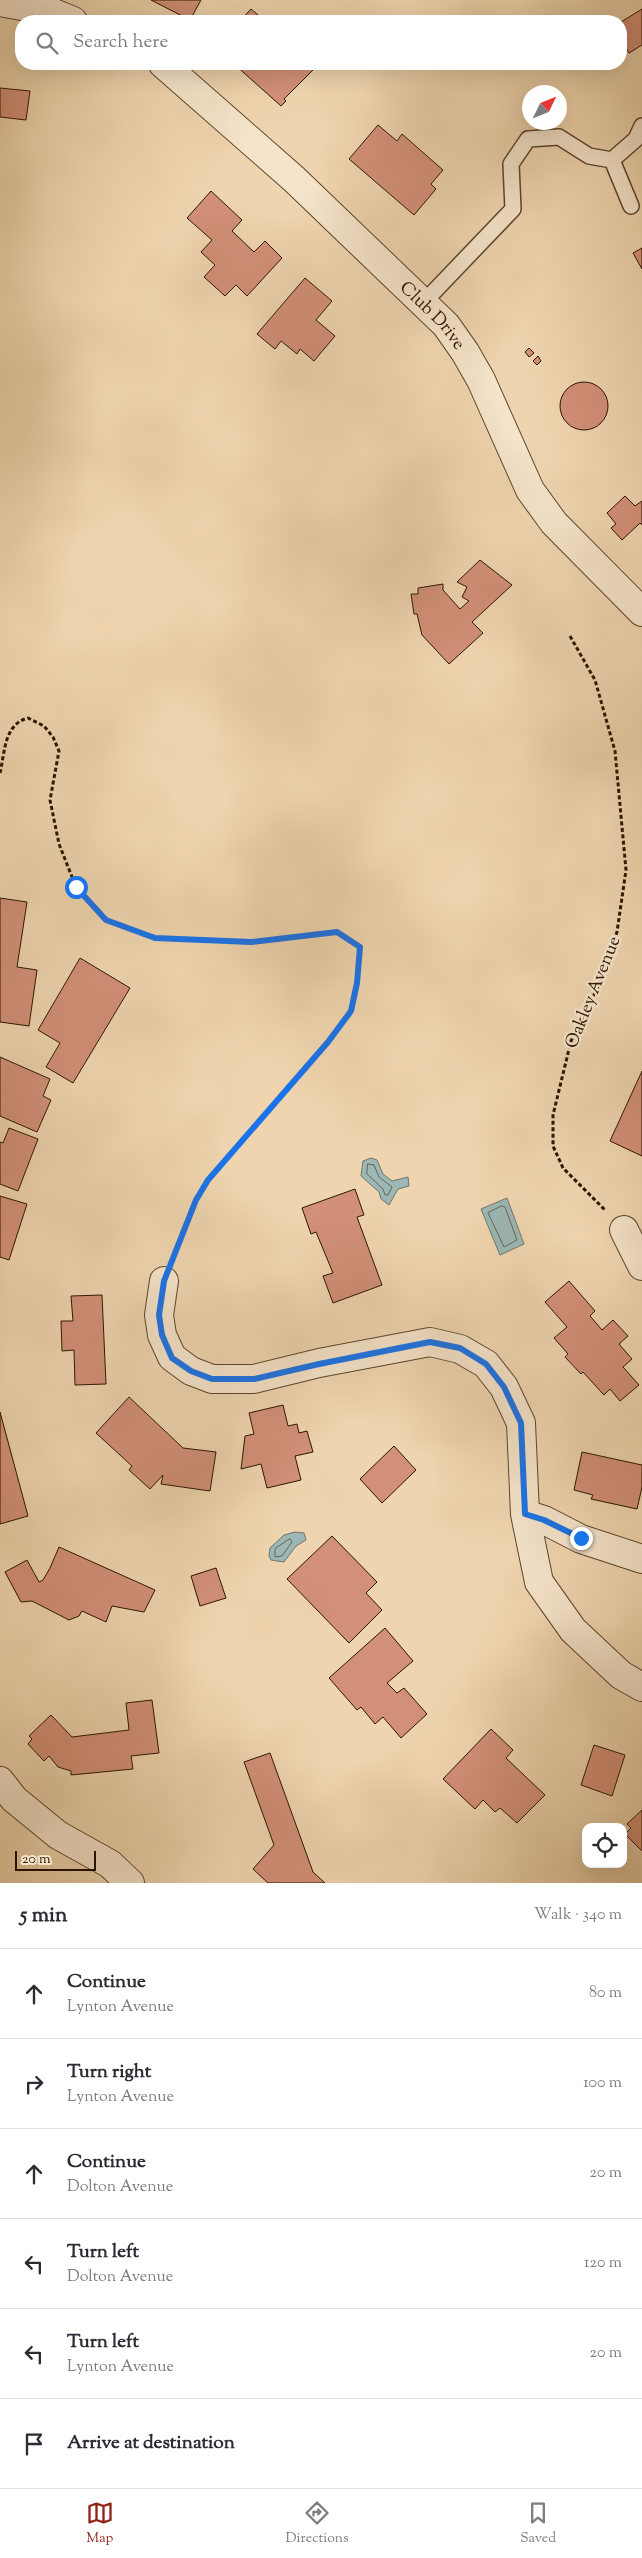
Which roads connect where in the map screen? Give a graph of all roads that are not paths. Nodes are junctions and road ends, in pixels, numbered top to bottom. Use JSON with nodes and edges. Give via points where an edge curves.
{"nodes":[{"id":1,"x":0,"y":2,"type":"edge"},
{"id":2,"x":57,"y":15,"type":"edge"},
{"id":3,"x":170,"y":70,"type":"edge"},
{"id":4,"x":642,"y":126,"type":"edge"},
{"id":5,"x":612,"y":160,"type":"junction"},
{"id":6,"x":631,"y":206,"type":"dead end"},
{"id":7,"x":424,"y":302,"type":"junction"},
{"id":8,"x":642,"y":612,"type":"edge"},
{"id":9,"x":624,"y":1230,"type":"road end"},
{"id":10,"x":642,"y":1266,"type":"edge"},
{"id":11,"x":164,"y":1281,"type":"road end"},
{"id":12,"x":525,"y":1514,"type":"junction"},
{"id":13,"x":642,"y":1559,"type":"edge"},
{"id":14,"x":642,"y":1687,"type":"edge"},
{"id":15,"x":0,"y":1781,"type":"edge"},
{"id":16,"x":130,"y":1883,"type":"edge"}],
"edges":[{"from":1,"to":2,"type":"street"},
{"from":3,"to":7,"type":"street","name":"Club Drive","via":[[294,179]]},
{"from":4,"to":5,"type":"lane","via":[[636,139]]},
{"from":5,"to":6,"type":"lane"},
{"from":5,"to":7,"type":"lane","via":[[589,156],[559,137],[528,139],[511,164],[513,209]]},
{"from":7,"to":8,"type":"street","name":"Club Drive","via":[[466,352],[530,490],[554,523]]},
{"from":9,"to":10,"type":"street"},
{"from":11,"to":12,"type":"street","via":[[159,1315],[162,1335],[172,1358],[191,1371],[212,1379],[254,1379],[430,1342],[460,1348],[486,1364],[504,1387],[521,1423]]},
{"from":12,"to":13,"type":"street"},
{"from":12,"to":14,"type":"street","via":[[539,1582],[573,1630],[621,1675]]},
{"from":15,"to":16,"type":"street","via":[[14,1799],[58,1835],[110,1864]]}]}
